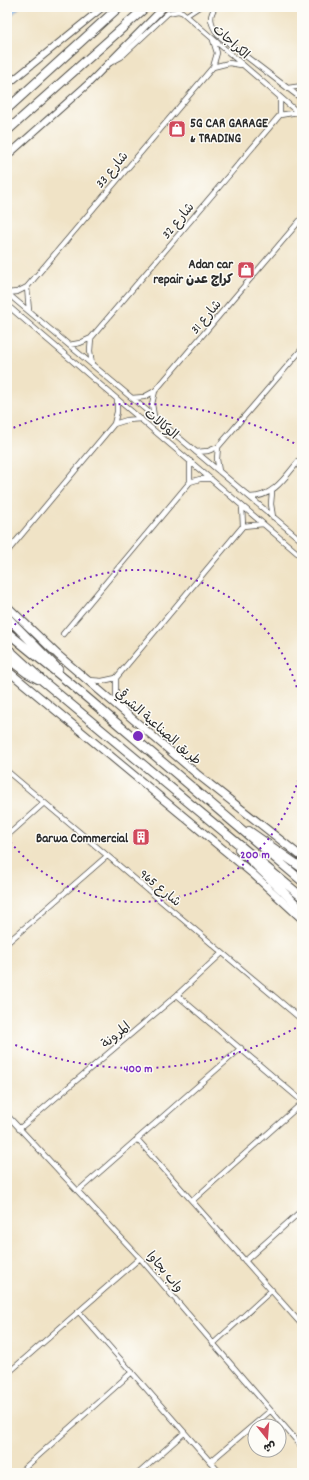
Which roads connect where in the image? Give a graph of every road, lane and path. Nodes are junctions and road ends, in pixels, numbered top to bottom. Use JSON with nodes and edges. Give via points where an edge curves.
{"nodes":[{"id":1,"x":103,"y":7,"type":"edge"},
{"id":2,"x":119,"y":7,"type":"edge"},
{"id":3,"x":146,"y":7,"type":"edge"},
{"id":4,"x":164,"y":7,"type":"edge"},
{"id":5,"x":199,"y":7,"type":"edge"},
{"id":6,"x":216,"y":7,"type":"edge"},
{"id":7,"x":187,"y":15,"type":"junction"},
{"id":8,"x":213,"y":40,"type":"junction"},
{"id":9,"x":109,"y":64,"type":"junction"},
{"id":10,"x":213,"y":67,"type":"junction"},
{"id":11,"x":244,"y":67,"type":"junction"},
{"id":12,"x":7,"y":85,"type":"edge"},
{"id":13,"x":302,"y":86,"type":"edge"},
{"id":14,"x":288,"y":88,"type":"junction"},
{"id":15,"x":280,"y":97,"type":"junction"},
{"id":16,"x":302,"y":100,"type":"edge"},
{"id":17,"x":7,"y":109,"type":"edge"},
{"id":18,"x":300,"y":114,"type":"edge"},
{"id":19,"x":280,"y":115,"type":"junction"},
{"id":20,"x":7,"y":131,"type":"edge"},
{"id":21,"x":7,"y":156,"type":"edge"},
{"id":22,"x":302,"y":218,"type":"edge"},
{"id":23,"x":27,"y":287,"type":"junction"},
{"id":24,"x":7,"y":293,"type":"edge"},
{"id":25,"x":7,"y":305,"type":"edge"},
{"id":26,"x":29,"y":312,"type":"junction"},
{"id":27,"x":91,"y":338,"type":"junction"},
{"id":28,"x":69,"y":345,"type":"junction"},
{"id":29,"x":302,"y":349,"type":"edge"},
{"id":30,"x":92,"y":364,"type":"junction"},
{"id":31,"x":156,"y":391,"type":"junction"},
{"id":32,"x":132,"y":398,"type":"junction"},
{"id":33,"x":117,"y":399,"type":"junction"},
{"id":34,"x":154,"y":416,"type":"junction"},
{"id":35,"x":141,"y":419,"type":"junction"},
{"id":36,"x":114,"y":424,"type":"junction"},
{"id":37,"x":218,"y":447,"type":"junction"},
{"id":38,"x":196,"y":452,"type":"junction"},
{"id":39,"x":302,"y":457,"type":"edge"},
{"id":40,"x":190,"y":461,"type":"junction"},
{"id":41,"x":219,"y":471,"type":"junction"},
{"id":42,"x":211,"y":479,"type":"junction"},
{"id":43,"x":190,"y":482,"type":"junction"},
{"id":44,"x":272,"y":492,"type":"junction"},
{"id":45,"x":250,"y":497,"type":"junction"},
{"id":46,"x":242,"y":506,"type":"junction"},
{"id":47,"x":273,"y":517,"type":"junction"},
{"id":48,"x":263,"y":524,"type":"junction"},
{"id":49,"x":243,"y":526,"type":"junction"},
{"id":50,"x":302,"y":541,"type":"edge"},
{"id":51,"x":7,"y":552,"type":"edge"},
{"id":52,"x":302,"y":557,"type":"edge"},
{"id":53,"x":7,"y":606,"type":"edge"},
{"id":54,"x":7,"y":617,"type":"edge"},
{"id":55,"x":7,"y":632,"type":"edge"},
{"id":56,"x":63,"y":634,"type":"dead end"},
{"id":57,"x":7,"y":648,"type":"edge"},
{"id":58,"x":7,"y":658,"type":"edge"},
{"id":59,"x":7,"y":670,"type":"edge"},
{"id":60,"x":116,"y":678,"type":"junction"},
{"id":61,"x":87,"y":680,"type":"junction"},
{"id":62,"x":44,"y":682,"type":"junction"},
{"id":63,"x":72,"y":685,"type":"junction"},
{"id":64,"x":116,"y":703,"type":"junction"},
{"id":65,"x":7,"y":771,"type":"edge"},
{"id":66,"x":44,"y":803,"type":"junction"},
{"id":67,"x":233,"y":821,"type":"junction"},
{"id":68,"x":224,"y":832,"type":"junction"},
{"id":69,"x":7,"y":836,"type":"edge"},
{"id":70,"x":107,"y":856,"type":"junction"},
{"id":71,"x":302,"y":857,"type":"edge"},
{"id":72,"x":302,"y":868,"type":"edge"},
{"id":73,"x":302,"y":881,"type":"edge"},
{"id":74,"x":302,"y":897,"type":"edge"},
{"id":75,"x":302,"y":910,"type":"edge"},
{"id":76,"x":302,"y":919,"type":"edge"},
{"id":77,"x":7,"y":943,"type":"edge"},
{"id":78,"x":222,"y":953,"type":"junction"},
{"id":79,"x":177,"y":995,"type":"junction"},
{"id":80,"x":302,"y":1020,"type":"edge"},
{"id":81,"x":241,"y":1048,"type":"junction"},
{"id":82,"x":302,"y":1102,"type":"edge"},
{"id":83,"x":7,"y":1115,"type":"edge"},
{"id":84,"x":19,"y":1129,"type":"junction"},
{"id":85,"x":137,"y":1139,"type":"junction"},
{"id":86,"x":78,"y":1192,"type":"junction"},
{"id":87,"x":192,"y":1201,"type":"junction"},
{"id":88,"x":302,"y":1210,"type":"edge"},
{"id":89,"x":140,"y":1258,"type":"junction"},
{"id":90,"x":245,"y":1261,"type":"junction"},
{"id":91,"x":272,"y":1290,"type":"junction"},
{"id":92,"x":79,"y":1312,"type":"junction"},
{"id":93,"x":302,"y":1324,"type":"edge"},
{"id":94,"x":213,"y":1344,"type":"junction"},
{"id":95,"x":132,"y":1372,"type":"junction"},
{"id":96,"x":7,"y":1374,"type":"edge"},
{"id":97,"x":270,"y":1411,"type":"junction"},
{"id":98,"x":184,"y":1432,"type":"junction"},
{"id":99,"x":302,"y":1447,"type":"edge"},
{"id":100,"x":210,"y":1462,"type":"junction"},
{"id":101,"x":19,"y":1473,"type":"edge"},
{"id":102,"x":139,"y":1473,"type":"edge"},
{"id":103,"x":220,"y":1473,"type":"edge"}],
"edges":[{"from":1,"to":12,"type":"street"},
{"from":2,"to":17,"type":"highway"},
{"from":3,"to":20,"type":"highway"},
{"from":4,"to":9,"type":"street"},
{"from":5,"to":7,"type":"street"},
{"from":6,"to":14,"type":"street","name":"الكراجات","via":[[211,16],[218,35]]},
{"from":7,"to":8,"type":"street","name":"الكراجات"},
{"from":7,"to":9,"type":"street","via":[[178,11],[168,14]]},
{"from":8,"to":10,"type":"street","via":[[217,53]]},
{"from":8,"to":11,"type":"street","name":"الكراجات"},
{"from":9,"to":21,"type":"street"},
{"from":10,"to":11,"type":"street","via":[[229,63]]},
{"from":10,"to":23,"type":"street","name":"شارع 33"},
{"from":11,"to":15,"type":"street","name":"الكراجات"},
{"from":13,"to":14,"type":"street"},
{"from":14,"to":16,"type":"street","name":"الكراجات"},
{"from":15,"to":18,"type":"street","name":"الكراجات"},
{"from":15,"to":19,"type":"street"},
{"from":18,"to":19,"type":"street"},
{"from":19,"to":27,"type":"street","name":"شارع 32"},
{"from":22,"to":31,"type":"street","name":"شارع 31"},
{"from":23,"to":24,"type":"street"},
{"from":23,"to":26,"type":"street"},
{"from":24,"to":26,"type":"street","name":"الوكالات"},
{"from":25,"to":33,"type":"street","name":"الوكالات"},
{"from":26,"to":28,"type":"street","name":"الوكالات"},
{"from":27,"to":28,"type":"street"},
{"from":27,"to":30,"type":"street"},
{"from":28,"to":30,"type":"street","name":"الوكالات"},
{"from":29,"to":37,"type":"street"},
{"from":30,"to":32,"type":"street","name":"الوكالات"},
{"from":31,"to":32,"type":"street","via":[[144,397]]},
{"from":31,"to":34,"type":"street","via":[[152,404]]},
{"from":32,"to":34,"type":"street","name":"الوكالات"},
{"from":33,"to":35,"type":"street","name":"الوكالات"},
{"from":33,"to":36,"type":"street"},
{"from":34,"to":38,"type":"street","name":"الوكالات"},
{"from":35,"to":36,"type":"street"},
{"from":35,"to":40,"type":"street","name":"الوكالات"},
{"from":36,"to":51,"type":"street"},
{"from":37,"to":38,"type":"street"},
{"from":37,"to":41,"type":"street"},
{"from":38,"to":41,"type":"street","name":"الوكالات"},
{"from":39,"to":44,"type":"street"},
{"from":40,"to":42,"type":"street","name":"الوكالات"},
{"from":40,"to":43,"type":"street"},
{"from":41,"to":45,"type":"street","name":"الوكالات"},
{"from":42,"to":43,"type":"street"},
{"from":42,"to":46,"type":"street","name":"الوكالات"},
{"from":43,"to":56,"type":"street"},
{"from":44,"to":45,"type":"street"},
{"from":44,"to":47,"type":"street"},
{"from":45,"to":47,"type":"street","name":"الوكالات"},
{"from":46,"to":48,"type":"street","name":"الوكالات"},
{"from":46,"to":49,"type":"street"},
{"from":47,"to":50,"type":"street","name":"الوكالات"},
{"from":48,"to":49,"type":"street"},
{"from":48,"to":52,"type":"street","name":"الوكالات"},
{"from":49,"to":60,"type":"street"},
{"from":53,"to":61,"type":"main road","name":"طريق الصناعية الشرقي"},
{"from":54,"to":63,"type":"highway"},
{"from":55,"to":63,"type":"highway","name":"طريق الصناعية الشرقي"},
{"from":57,"to":62,"type":"highway"},
{"from":58,"to":62,"type":"highway"},
{"from":59,"to":76,"type":"main road","via":[[98,744]]},
{"from":60,"to":61,"type":"street","via":[[102,681]]},
{"from":60,"to":64,"type":"street"},
{"from":61,"to":64,"type":"main road","name":"طريق الصناعية الشرقي"},
{"from":62,"to":68,"type":"highway"},
{"from":63,"to":67,"type":"highway","name":"طريق الصناعية الشرقي"},
{"from":64,"to":71,"type":"main road","name":"طريق الصناعية الشرقي","via":[[197,774]]},
{"from":65,"to":66,"type":"street","name":"شارع 965"},
{"from":66,"to":69,"type":"street"},
{"from":66,"to":70,"type":"street","name":"شارع 965"},
{"from":67,"to":72,"type":"highway"},
{"from":67,"to":73,"type":"highway","name":"طريق الصناعية الشرقي"},
{"from":68,"to":74,"type":"highway"},
{"from":68,"to":75,"type":"highway","via":[[252,863]]},
{"from":70,"to":77,"type":"street"},
{"from":70,"to":78,"type":"street","name":"شارع 965"},
{"from":78,"to":79,"type":"street","name":"المرونة"},
{"from":78,"to":80,"type":"street","name":"شارع 965"},
{"from":79,"to":81,"type":"street"},
{"from":79,"to":84,"type":"street","name":"المرونة"},
{"from":81,"to":82,"type":"street"},
{"from":81,"to":85,"type":"street"},
{"from":82,"to":87,"type":"street"},
{"from":83,"to":84,"type":"street","name":"واب بجاوا"},
{"from":84,"to":86,"type":"street","name":"واب بجاوا"},
{"from":85,"to":86,"type":"street"},
{"from":85,"to":87,"type":"street"},
{"from":86,"to":89,"type":"street","name":"واب بجاوا"},
{"from":87,"to":90,"type":"street"},
{"from":88,"to":90,"type":"street"},
{"from":89,"to":92,"type":"street"},
{"from":89,"to":94,"type":"street","name":"واب بجاوا"},
{"from":90,"to":91,"type":"street"},
{"from":91,"to":93,"type":"street"},
{"from":91,"to":94,"type":"street"},
{"from":92,"to":95,"type":"street"},
{"from":92,"to":96,"type":"street"},
{"from":94,"to":97,"type":"street","name":"واب بجاوا"},
{"from":95,"to":98,"type":"street"},
{"from":95,"to":101,"type":"street"},
{"from":97,"to":99,"type":"street","name":"واب بجاوا"},
{"from":97,"to":100,"type":"street"},
{"from":98,"to":100,"type":"street"},
{"from":98,"to":102,"type":"street"},
{"from":100,"to":103,"type":"street"}]}
